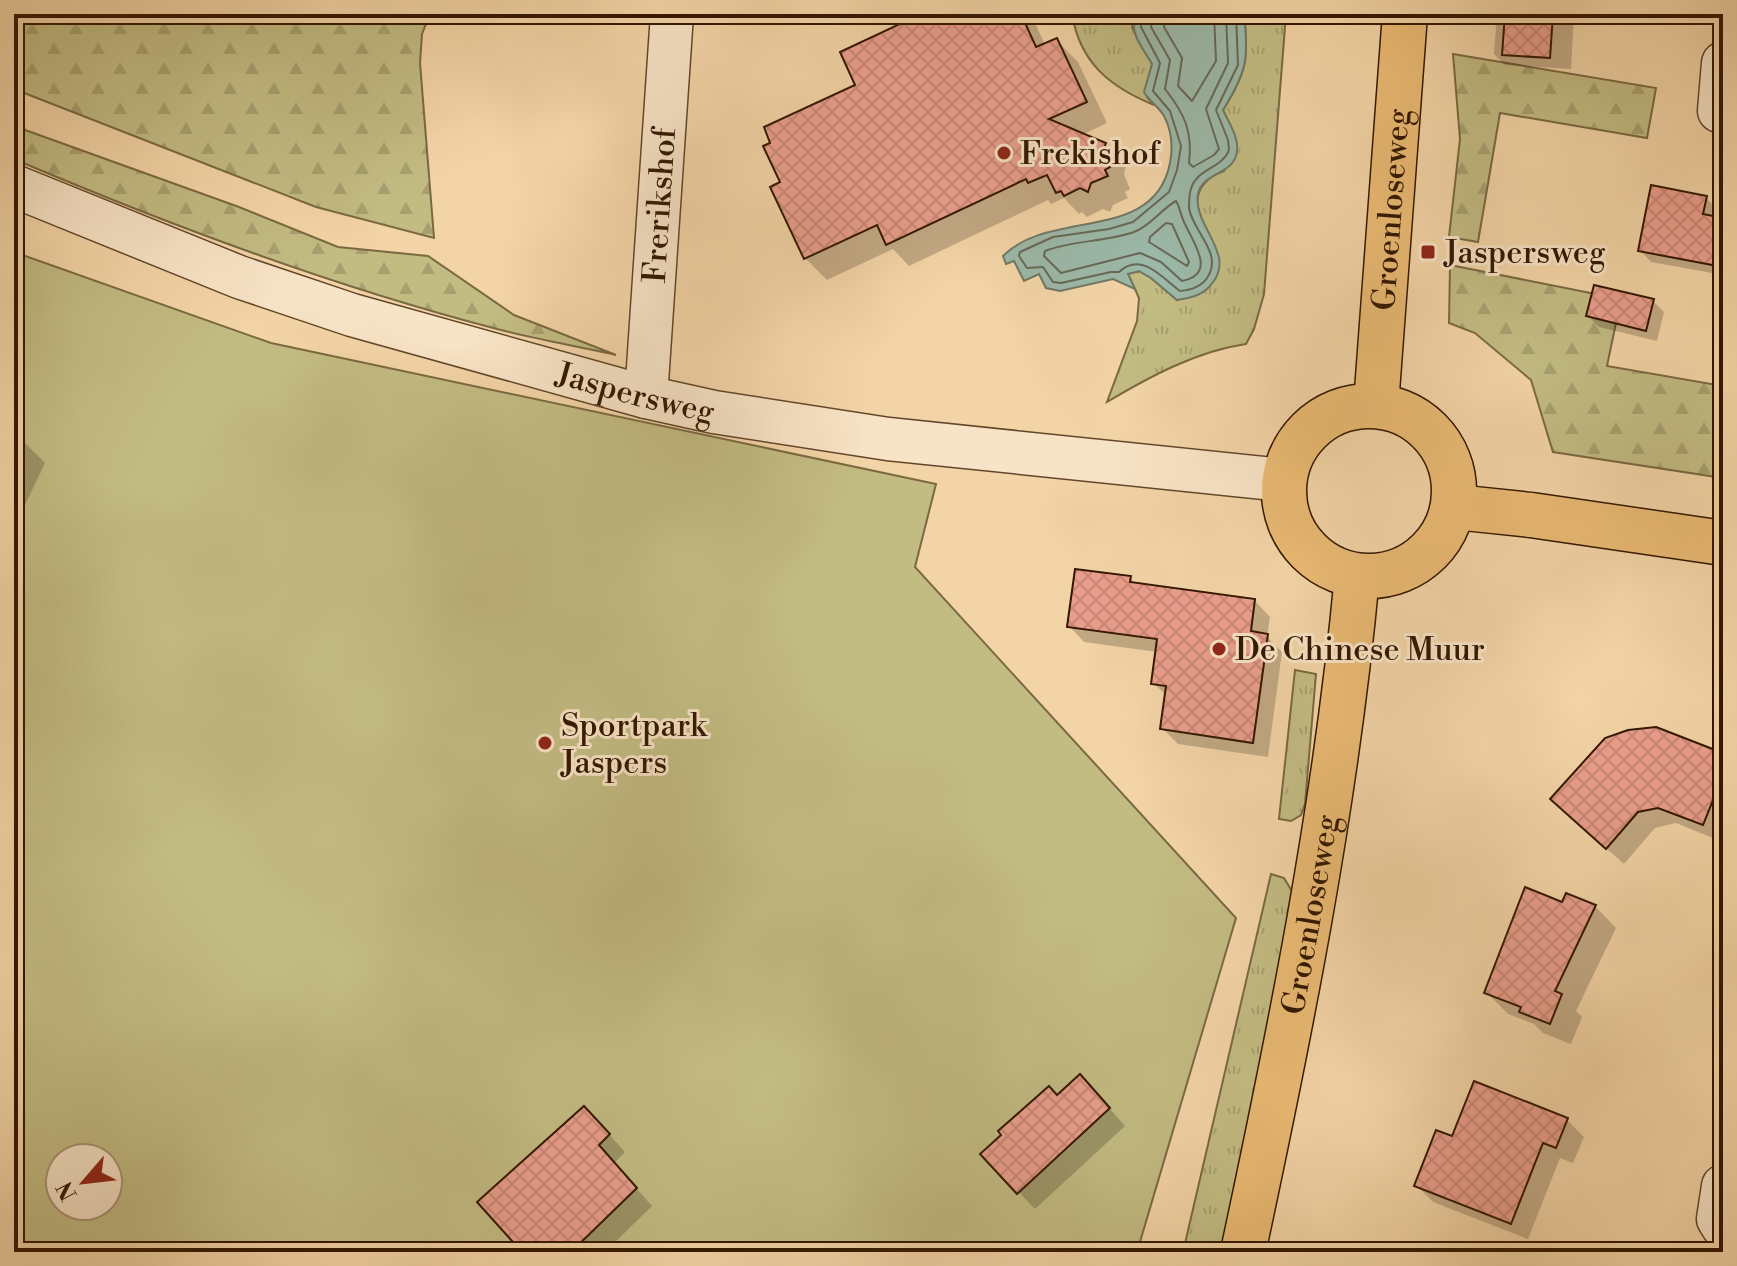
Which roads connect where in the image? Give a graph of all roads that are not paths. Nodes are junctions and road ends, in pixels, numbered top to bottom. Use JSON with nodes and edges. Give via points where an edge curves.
{"nodes":[{"id":1,"x":672,"y":14,"type":"edge"},
{"id":2,"x":1405,"y":14,"type":"edge"},
{"id":3,"x":1723,"y":63,"type":"edge"},
{"id":4,"x":1719,"y":111,"type":"dead end"},
{"id":5,"x":14,"y":186,"type":"edge"},
{"id":6,"x":646,"y":397,"type":"junction"},
{"id":7,"x":1376,"y":405,"type":"junction"},
{"id":8,"x":1283,"y":480,"type":"junction"},
{"id":9,"x":1455,"y":507,"type":"junction"},
{"id":10,"x":1723,"y":543,"type":"edge"},
{"id":11,"x":1357,"y":576,"type":"junction"},
{"id":12,"x":1723,"y":1186,"type":"edge"},
{"id":13,"x":1723,"y":1227,"type":"edge"},
{"id":14,"x":1243,"y":1252,"type":"edge"}],
"edges":[{"from":1,"to":6,"type":"street","name":"Frerikshof"},
{"from":2,"to":7,"type":"main road","name":"Groenloseweg"},
{"from":3,"to":4,"type":"street"},
{"from":5,"to":6,"type":"street","name":"Jaspersweg","via":[[239,277],[352,315]]},
{"from":6,"to":8,"type":"street","name":"Jaspersweg","via":[[888,439]]},
{"from":7,"to":8,"type":"main road","via":[[1343,409],[1315,424],[1294,449]]},
{"from":7,"to":9,"type":"main road","via":[[1411,416],[1438,441],[1453,475]]},
{"from":8,"to":11,"type":"main road","via":[[1286,513],[1300,543],[1325,565]]},
{"from":9,"to":10,"type":"main road"},
{"from":9,"to":11,"type":"main road","via":[[1439,540],[1417,562],[1388,574]]},
{"from":11,"to":14,"type":"main road","name":"Groenloseweg","via":[[1322,856]]},
{"from":12,"to":13,"type":"street","via":[[1718,1219]]}]}
